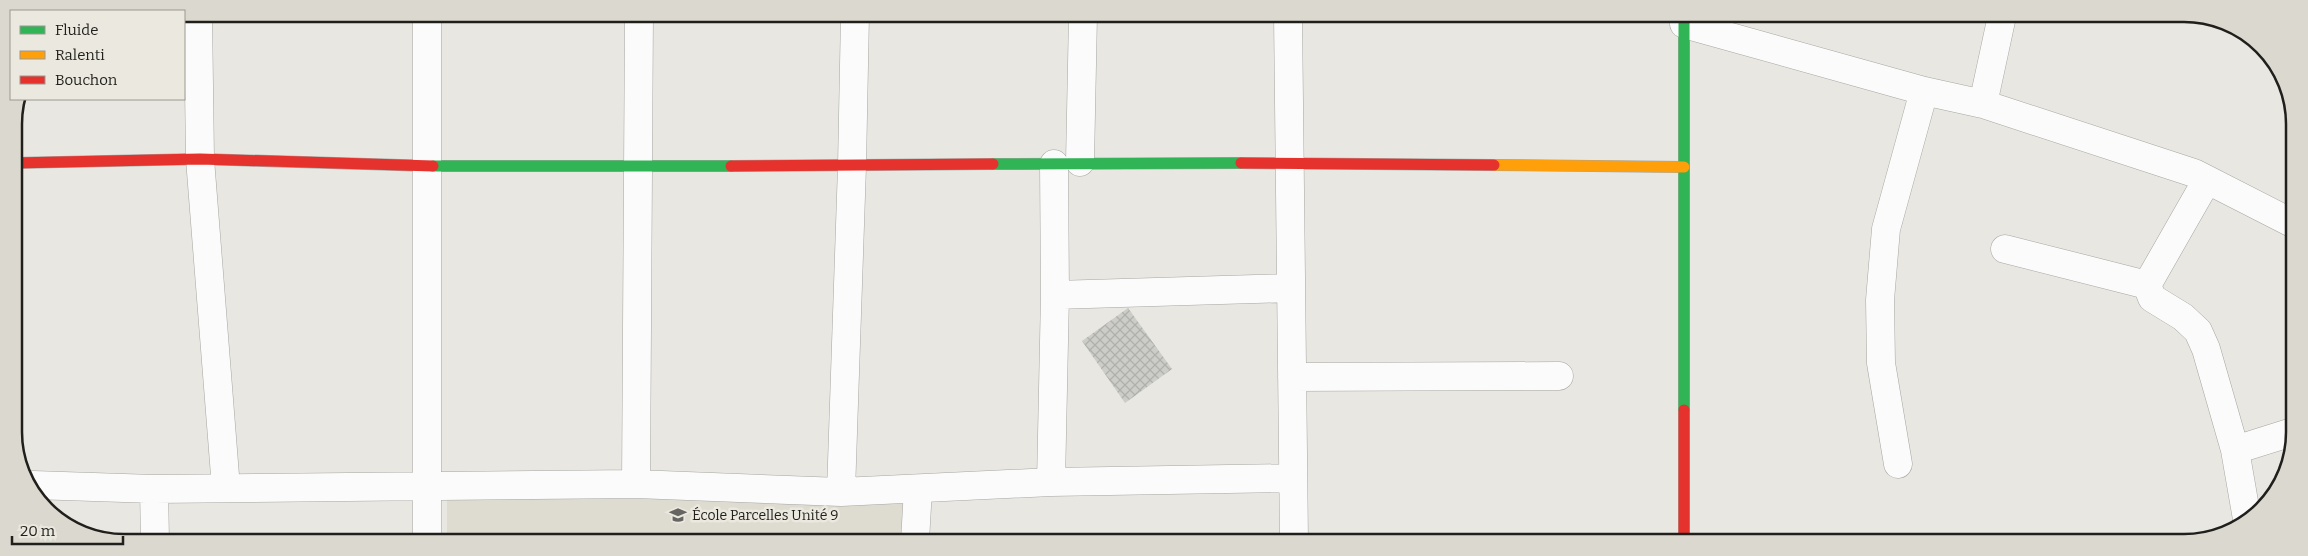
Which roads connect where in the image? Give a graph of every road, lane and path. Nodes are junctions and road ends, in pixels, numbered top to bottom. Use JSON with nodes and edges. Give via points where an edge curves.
{"nodes":[{"id":1,"x":198,"y":23,"type":"edge"},
{"id":2,"x":427,"y":23,"type":"edge"},
{"id":3,"x":639,"y":23,"type":"edge"},
{"id":4,"x":855,"y":23,"type":"edge"},
{"id":5,"x":1084,"y":23,"type":"edge"},
{"id":6,"x":1288,"y":23,"type":"edge"},
{"id":7,"x":1684,"y":23,"type":"edge"},
{"id":8,"x":1694,"y":23,"type":"edge"},
{"id":9,"x":2000,"y":23,"type":"edge"},
{"id":10,"x":1924,"y":91,"type":"junction"},
{"id":11,"x":1983,"y":104,"type":"junction"},
{"id":12,"x":200,"y":158,"type":"junction"},
{"id":13,"x":1080,"y":162,"type":"junction"},
{"id":14,"x":23,"y":163,"type":"edge"},
{"id":15,"x":1054,"y":164,"type":"junction"},
{"id":16,"x":1289,"y":165,"type":"junction"},
{"id":17,"x":426,"y":166,"type":"junction"},
{"id":18,"x":638,"y":166,"type":"junction"},
{"id":19,"x":852,"y":166,"type":"junction"},
{"id":20,"x":1684,"y":167,"type":"junction"},
{"id":21,"x":2206,"y":180,"type":"junction"},
{"id":22,"x":2286,"y":220,"type":"edge"},
{"id":23,"x":2004,"y":249,"type":"dead end"},
{"id":24,"x":2147,"y":285,"type":"junction"},
{"id":25,"x":1291,"y":288,"type":"junction"},
{"id":26,"x":1055,"y":295,"type":"junction"},
{"id":27,"x":1559,"y":376,"type":"dead end"},
{"id":28,"x":1292,"y":377,"type":"junction"},
{"id":29,"x":2286,"y":434,"type":"edge"},
{"id":30,"x":2236,"y":450,"type":"junction"},
{"id":31,"x":1898,"y":464,"type":"dead end"},
{"id":32,"x":1293,"y":478,"type":"junction"},
{"id":33,"x":1051,"y":482,"type":"junction"},
{"id":34,"x":636,"y":484,"type":"junction"},
{"id":35,"x":38,"y":485,"type":"edge"},
{"id":36,"x":426,"y":486,"type":"junction"},
{"id":37,"x":226,"y":488,"type":"junction"},
{"id":38,"x":154,"y":489,"type":"junction"},
{"id":39,"x":918,"y":490,"type":"junction"},
{"id":40,"x":841,"y":492,"type":"junction"},
{"id":41,"x":2246,"y":512,"type":"edge"},
{"id":42,"x":1294,"y":533,"type":"edge"},
{"id":43,"x":1684,"y":533,"type":"edge"},
{"id":44,"x":155,"y":534,"type":"edge"},
{"id":45,"x":427,"y":534,"type":"edge"},
{"id":46,"x":916,"y":534,"type":"edge"}],
"edges":[{"from":1,"to":12,"type":"street"},
{"from":2,"to":17,"type":"street"},
{"from":3,"to":18,"type":"street"},
{"from":4,"to":19,"type":"street"},
{"from":5,"to":13,"type":"street"},
{"from":6,"to":16,"type":"street"},
{"from":7,"to":20,"type":"street"},
{"from":8,"to":10,"type":"street"},
{"from":9,"to":11,"type":"street"},
{"from":10,"to":11,"type":"street"},
{"from":10,"to":31,"type":"street","via":[[1886,228],[1880,300],[1881,363]]},
{"from":11,"to":21,"type":"street"},
{"from":12,"to":14,"type":"street"},
{"from":12,"to":17,"type":"street"},
{"from":12,"to":37,"type":"street"},
{"from":13,"to":15,"type":"street"},
{"from":13,"to":16,"type":"street"},
{"from":15,"to":19,"type":"street"},
{"from":15,"to":26,"type":"street"},
{"from":16,"to":20,"type":"street"},
{"from":16,"to":25,"type":"street"},
{"from":17,"to":18,"type":"street"},
{"from":17,"to":36,"type":"street"},
{"from":18,"to":19,"type":"street"},
{"from":18,"to":34,"type":"street"},
{"from":19,"to":40,"type":"street"},
{"from":20,"to":43,"type":"street"},
{"from":21,"to":22,"type":"street"},
{"from":21,"to":24,"type":"street"},
{"from":23,"to":24,"type":"street"},
{"from":24,"to":30,"type":"street","via":[[2156,302],[2183,317],[2198,332]]},
{"from":25,"to":26,"type":"street"},
{"from":25,"to":28,"type":"street"},
{"from":26,"to":33,"type":"street"},
{"from":27,"to":28,"type":"street"},
{"from":28,"to":32,"type":"street"},
{"from":29,"to":30,"type":"street"},
{"from":30,"to":41,"type":"street"},
{"from":32,"to":33,"type":"street"},
{"from":32,"to":42,"type":"street"},
{"from":33,"to":39,"type":"street"},
{"from":34,"to":36,"type":"street"},
{"from":34,"to":40,"type":"street"},
{"from":35,"to":38,"type":"street"},
{"from":36,"to":37,"type":"street"},
{"from":36,"to":45,"type":"street"},
{"from":37,"to":38,"type":"street"},
{"from":38,"to":44,"type":"street"},
{"from":39,"to":40,"type":"street"},
{"from":39,"to":46,"type":"street"}]}
